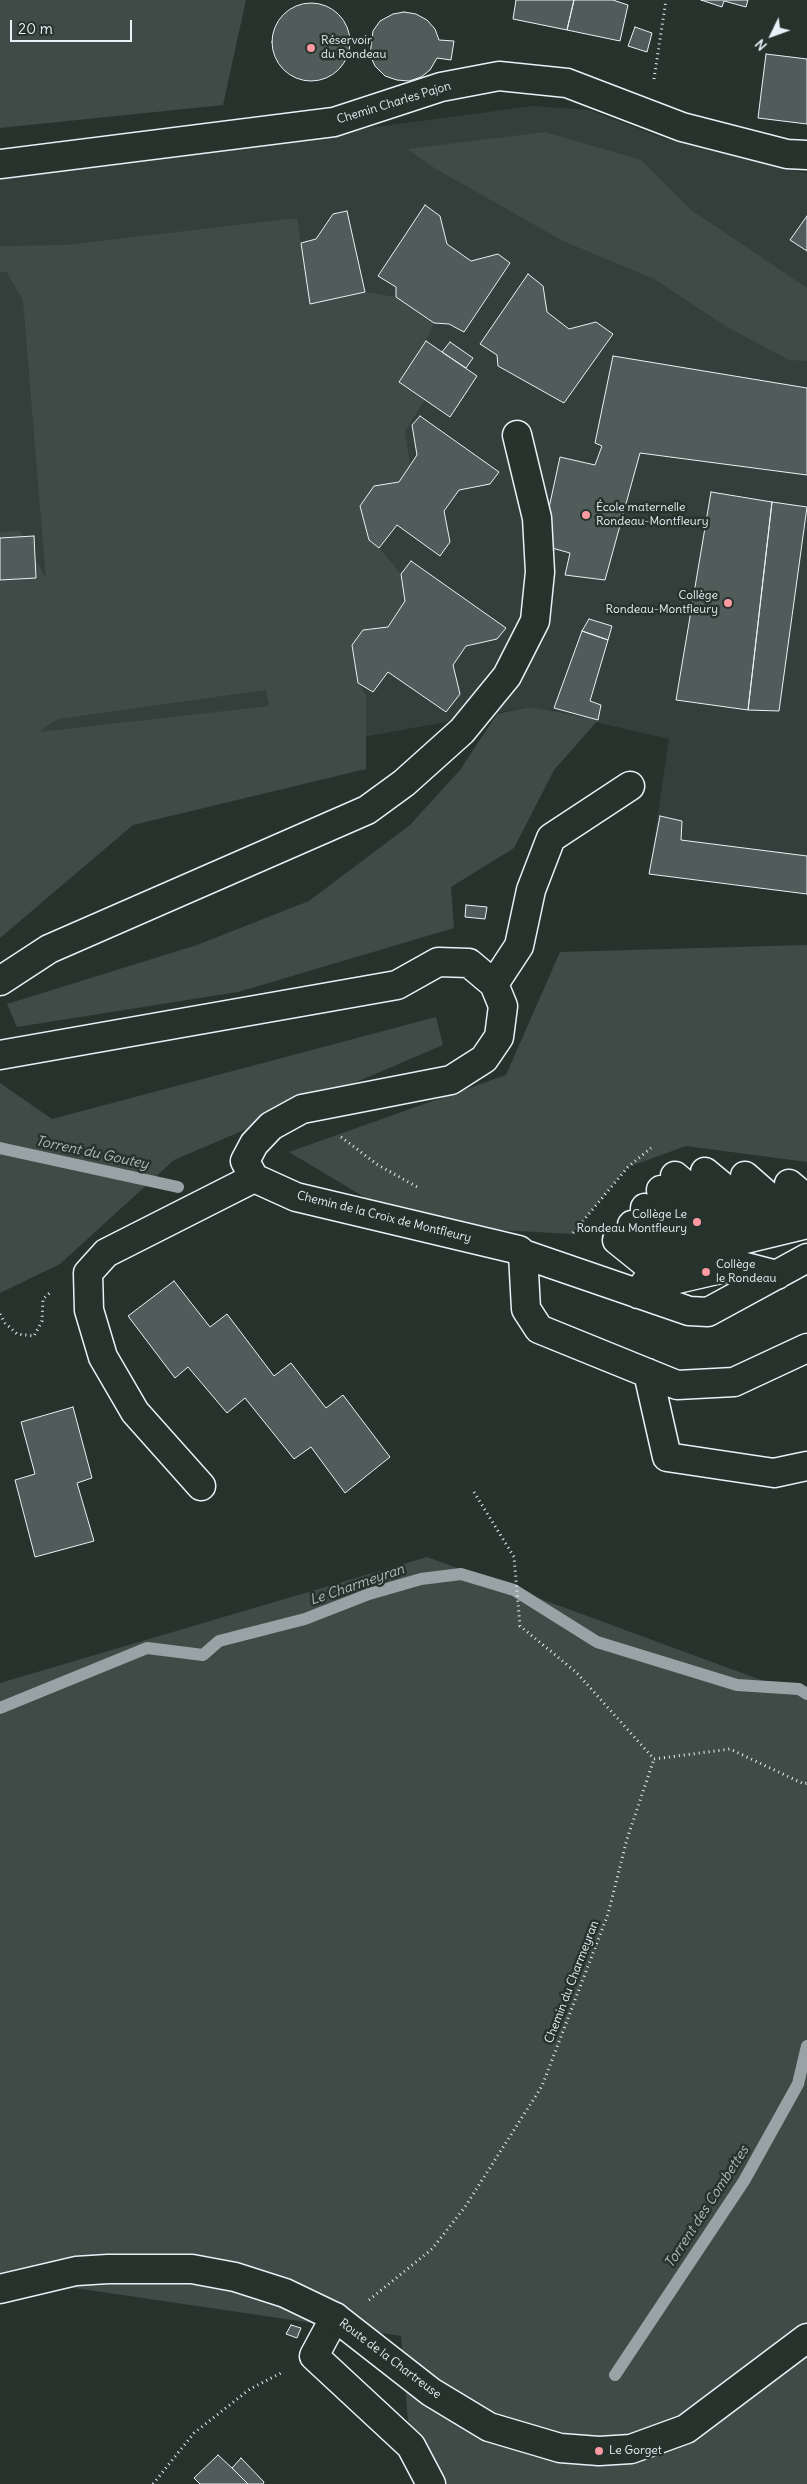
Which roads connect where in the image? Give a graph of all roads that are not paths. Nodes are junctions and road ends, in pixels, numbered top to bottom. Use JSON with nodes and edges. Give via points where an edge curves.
{"nodes":[{"id":1,"x":807,"y":155,"type":"edge"},
{"id":2,"x":0,"y":164,"type":"edge"},
{"id":3,"x":517,"y":435,"type":"dead end"},
{"id":4,"x":630,"y":786,"type":"dead end"},
{"id":5,"x":1,"y":980,"type":"edge"},
{"id":6,"x":494,"y":984,"type":"junction"},
{"id":7,"x":0,"y":1054,"type":"edge"},
{"id":8,"x":705,"y":1172,"type":"dead end"},
{"id":9,"x":745,"y":1176,"type":"dead end"},
{"id":10,"x":254,"y":1178,"type":"junction"},
{"id":11,"x":799,"y":1207,"type":"edge"},
{"id":12,"x":646,"y":1208,"type":"junction"},
{"id":13,"x":752,"y":1211,"type":"junction"},
{"id":14,"x":523,"y":1254,"type":"junction"},
{"id":15,"x":673,"y":1254,"type":"junction"},
{"id":16,"x":807,"y":1258,"type":"edge"},
{"id":17,"x":776,"y":1275,"type":"junction"},
{"id":18,"x":807,"y":1348,"type":"edge"},
{"id":19,"x":648,"y":1373,"type":"junction"},
{"id":20,"x":807,"y":1466,"type":"edge"},
{"id":21,"x":201,"y":1486,"type":"dead end"},
{"id":22,"x":0,"y":2288,"type":"edge"},
{"id":23,"x":347,"y":2318,"type":"junction"},
{"id":24,"x":807,"y":2338,"type":"edge"},
{"id":25,"x":431,"y":2484,"type":"edge"}],
"edges":[{"from":1,"to":2,"type":"street","name":"Chemin Charles Pajon","via":[[787,154],[682,127],[567,83],[498,76],[441,87],[334,122]]},
{"from":3,"to":5,"type":"street","via":[[537,518],[540,572],[535,621],[507,676],[462,731],[404,783],[367,810],[49,950]]},
{"from":4,"to":6,"type":"street","via":[[551,838],[531,890],[519,946]]},
{"from":6,"to":7,"type":"street","via":[[469,963],[438,962],[397,984]]},
{"from":6,"to":10,"type":"street","via":[[503,1006],[499,1037],[484,1059],[451,1080],[302,1109],[271,1126],[254,1144],[245,1160]]},
{"from":8,"to":13,"type":"street"},
{"from":9,"to":11,"type":"street"},
{"from":10,"to":14,"type":"street","name":"Chemin de la Croix de Montfleury","via":[[296,1197],[519,1250]]},
{"from":10,"to":21,"type":"street","via":[[106,1253],[88,1273],[89,1310],[103,1357],[135,1412]]},
{"from":11,"to":13,"type":"street"},
{"from":11,"to":15,"type":"street","via":[[696,1251]]},
{"from":12,"to":15,"type":"street"},
{"from":12,"to":15,"type":"street"},
{"from":12,"to":15,"type":"street"},
{"from":13,"to":15,"type":"street"},
{"from":14,"to":15,"type":"street","name":"Chemin de la Croix de Montfleury"},
{"from":14,"to":19,"type":"street","via":[[526,1309],[539,1329]]},
{"from":15,"to":17,"type":"street","via":[[673,1280],[738,1265]]},
{"from":15,"to":17,"type":"street","name":"Chemin de la Croix de Montfleury","via":[[689,1311],[708,1312]]},
{"from":16,"to":17,"type":"street","name":"Chemin de la Croix de Montfleury"},
{"from":18,"to":19,"type":"street","via":[[734,1382],[677,1385]]},
{"from":19,"to":20,"type":"street","via":[[667,1457],[774,1473]]},
{"from":22,"to":23,"type":"street","name":"Route de la Chartreuse","via":[[76,2271],[192,2270],[235,2277]]},
{"from":23,"to":24,"type":"street","name":"Route de la Chartreuse","via":[[431,2392],[489,2427],[560,2448],[599,2451],[632,2449],[686,2429]]},
{"from":23,"to":25,"type":"street","via":[[314,2356],[411,2446]]}]}
